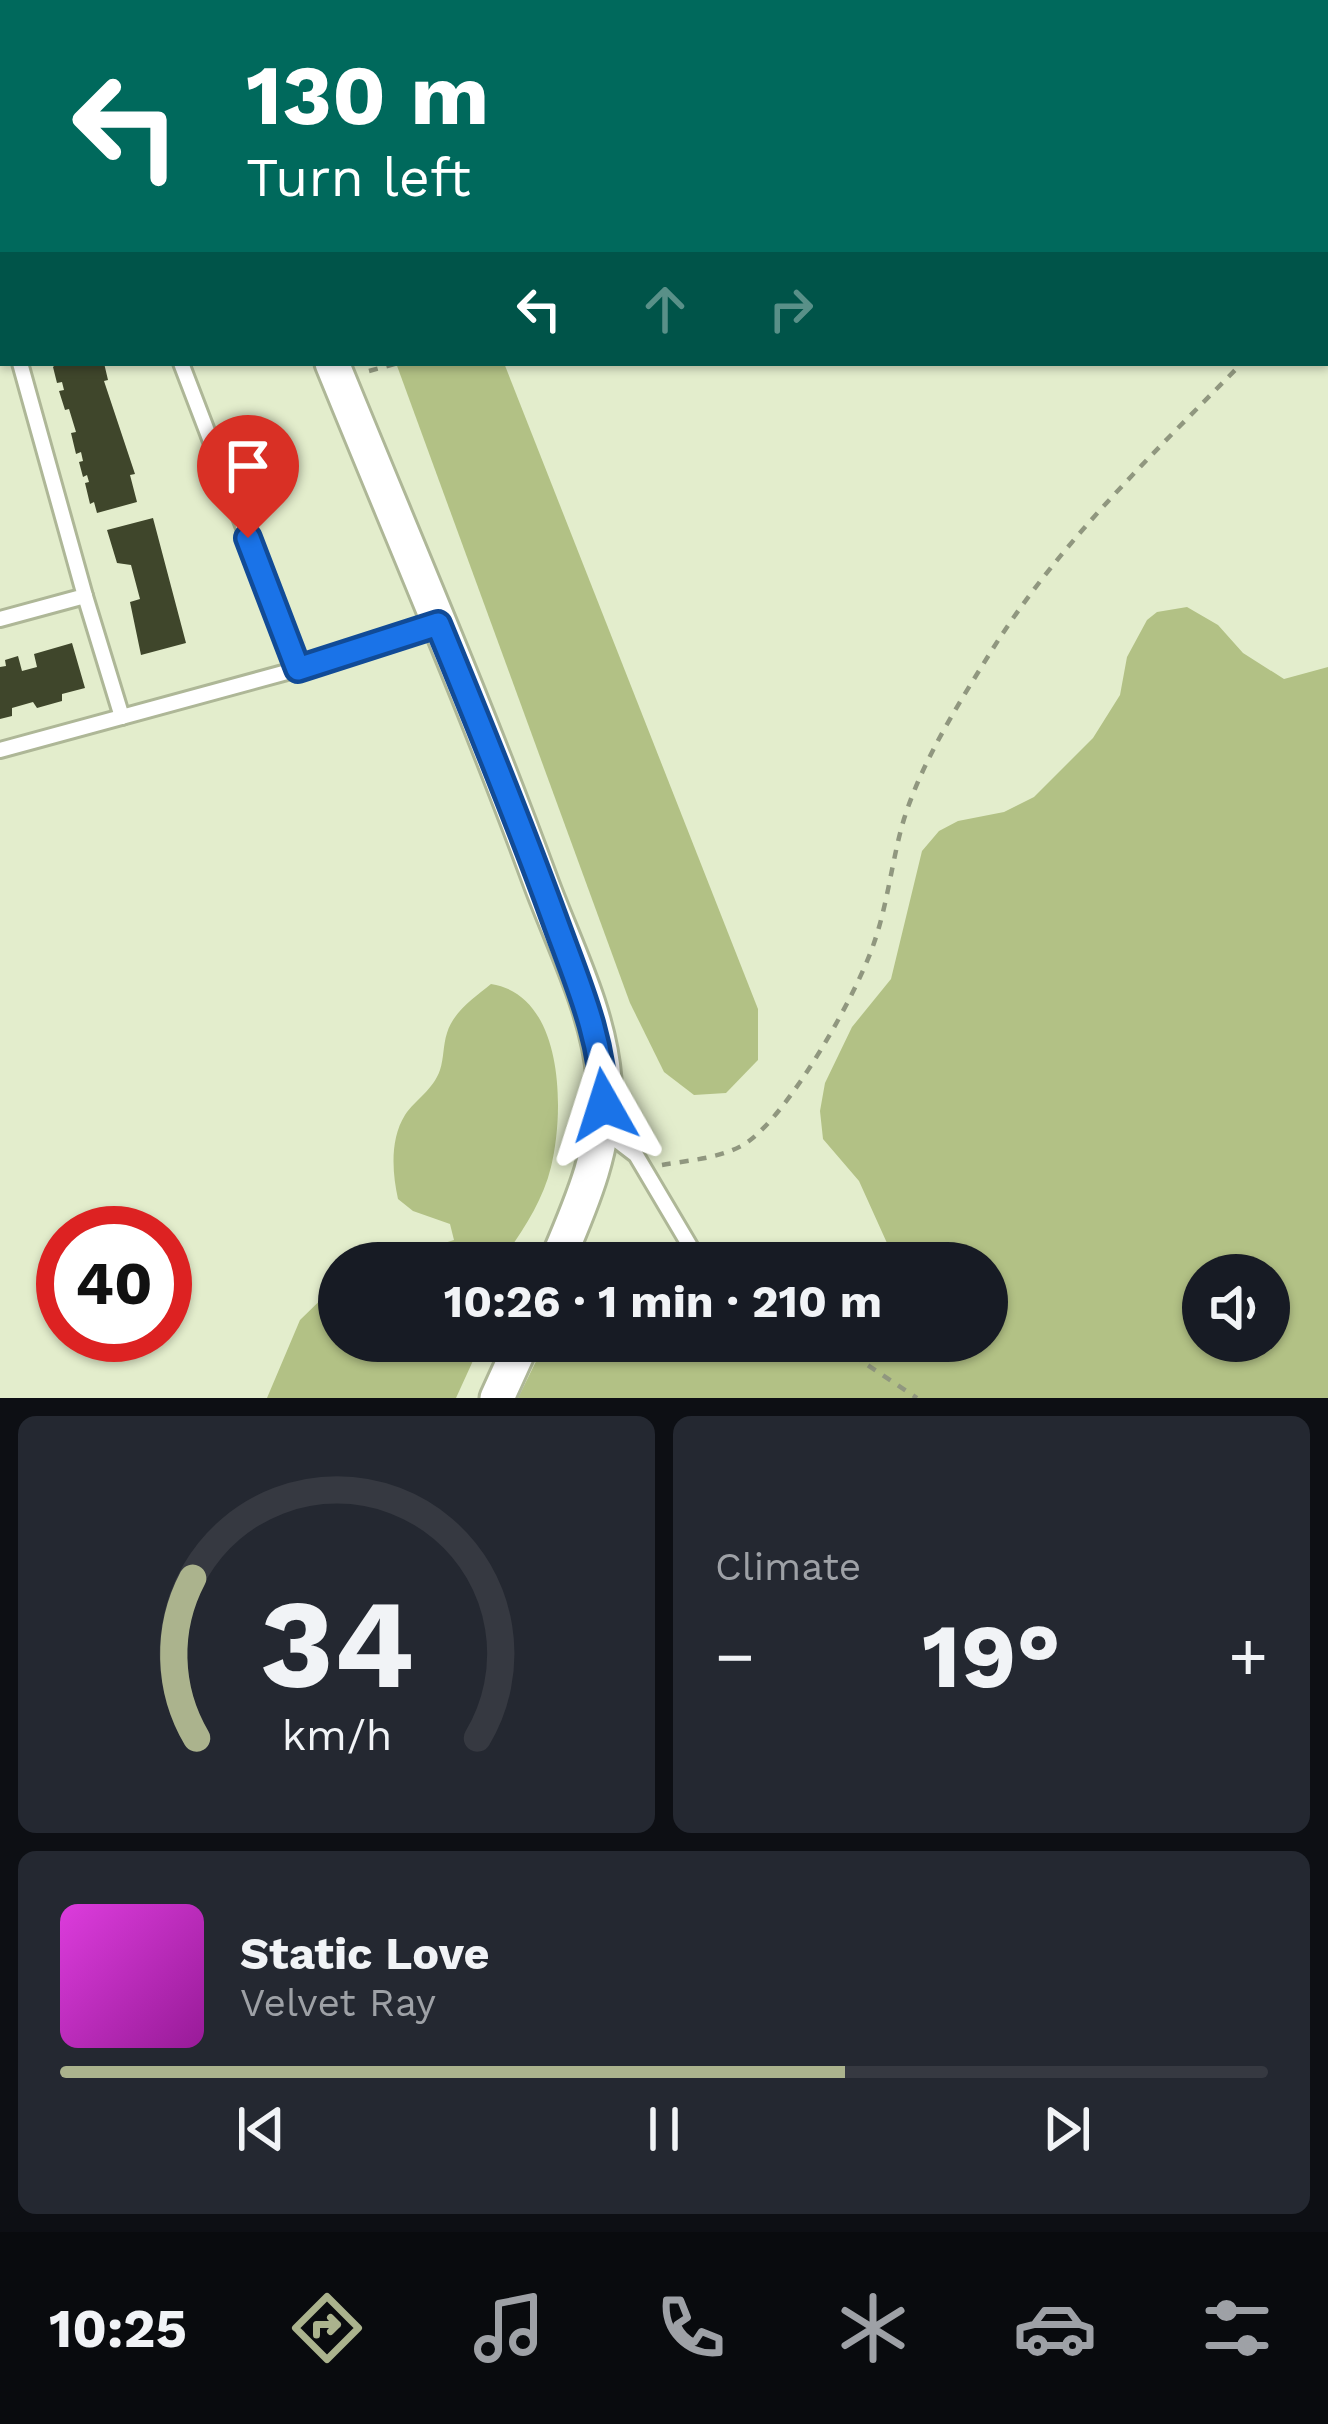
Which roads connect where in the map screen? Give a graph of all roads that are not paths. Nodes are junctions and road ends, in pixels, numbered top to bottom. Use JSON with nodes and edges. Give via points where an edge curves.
{"nodes":[{"id":1,"x":21,"y":366,"type":"edge"},
{"id":2,"x":182,"y":366,"type":"edge"},
{"id":3,"x":333,"y":366,"type":"edge"},
{"id":4,"x":85,"y":596,"type":"junction"},
{"id":5,"x":0,"y":619,"type":"edge"},
{"id":6,"x":438,"y":624,"type":"junction"},
{"id":7,"x":298,"y":669,"type":"junction"},
{"id":8,"x":122,"y":717,"type":"junction"},
{"id":9,"x":0,"y":750,"type":"edge"},
{"id":10,"x":602,"y":1129,"type":"junction"},
{"id":11,"x":564,"y":1242,"type":"edge"},
{"id":12,"x":688,"y":1242,"type":"edge"},
{"id":13,"x":513,"y":1362,"type":"edge"},
{"id":14,"x":497,"y":1398,"type":"edge"}],
"edges":[{"from":1,"to":4,"type":"lane"},
{"from":2,"to":7,"type":"lane"},
{"from":3,"to":6,"type":"street"},
{"from":4,"to":5,"type":"lane"},
{"from":4,"to":8,"type":"lane"},
{"from":6,"to":7,"type":"lane"},
{"from":6,"to":10,"type":"street","via":[[589,1012],[604,1080]]},
{"from":7,"to":8,"type":"lane"},
{"from":8,"to":9,"type":"lane"},
{"from":10,"to":11,"type":"street"},
{"from":10,"to":12,"type":"lane","via":[[646,1169]]},
{"from":13,"to":14,"type":"street"}]}
